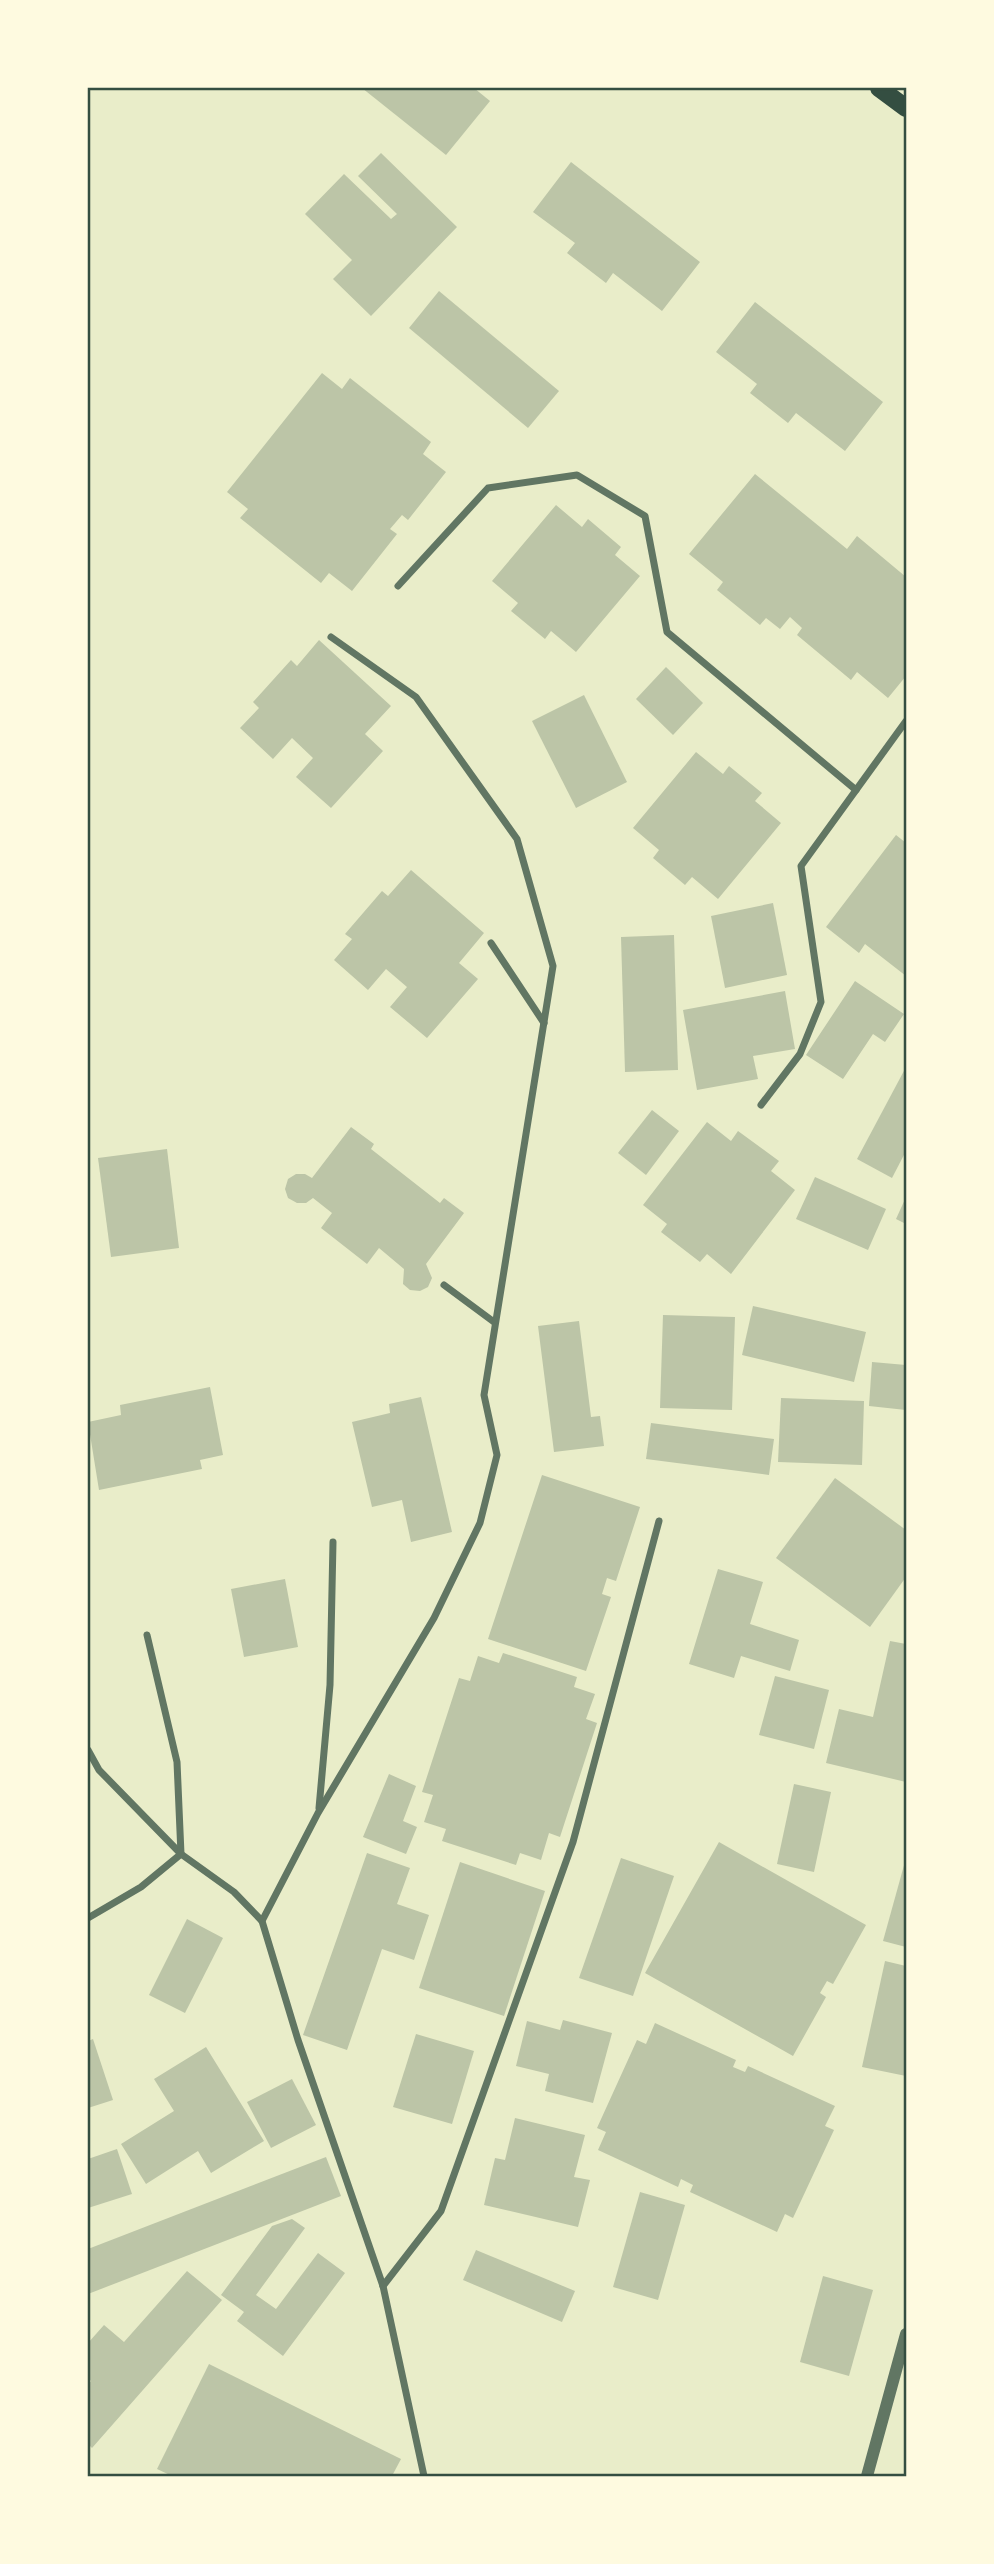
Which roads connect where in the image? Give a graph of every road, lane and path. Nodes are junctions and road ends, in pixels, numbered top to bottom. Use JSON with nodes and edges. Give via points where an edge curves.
{"nodes":[{"id":1,"x":878,"y":88,"type":"edge"},
{"id":2,"x":906,"y":108,"type":"edge"},
{"id":3,"x":398,"y":586,"type":"dead end"},
{"id":4,"x":331,"y":636,"type":"dead end"},
{"id":5,"x":906,"y":721,"type":"edge"},
{"id":6,"x":856,"y":790,"type":"junction"},
{"id":7,"x":491,"y":943,"type":"dead end"},
{"id":8,"x":544,"y":1023,"type":"junction"},
{"id":9,"x":761,"y":1105,"type":"dead end"},
{"id":10,"x":444,"y":1284,"type":"dead end"},
{"id":11,"x":494,"y":1322,"type":"junction"},
{"id":12,"x":659,"y":1521,"type":"dead end"},
{"id":13,"x":332,"y":1542,"type":"dead end"},
{"id":14,"x":147,"y":1635,"type":"dead end"},
{"id":15,"x":88,"y":1751,"type":"edge"},
{"id":16,"x":318,"y":1813,"type":"junction"},
{"id":17,"x":181,"y":1854,"type":"junction"},
{"id":18,"x":88,"y":1918,"type":"edge"},
{"id":19,"x":262,"y":1921,"type":"junction"},
{"id":20,"x":383,"y":2286,"type":"junction"},
{"id":21,"x":906,"y":2334,"type":"edge"},
{"id":22,"x":424,"y":2476,"type":"edge"},
{"id":23,"x":867,"y":2476,"type":"edge"}],
"edges":[{"from":1,"to":2,"type":"main road"},
{"from":3,"to":6,"type":"street","via":[[488,488],[577,475],[645,516],[667,632]]},
{"from":4,"to":8,"type":"street","via":[[415,697],[517,839],[553,967]]},
{"from":5,"to":6,"type":"street"},
{"from":6,"to":9,"type":"street","via":[[801,866],[821,1002],[800,1054]]},
{"from":7,"to":8,"type":"street"},
{"from":8,"to":11,"type":"street"},
{"from":10,"to":11,"type":"street"},
{"from":11,"to":16,"type":"street","via":[[484,1395],[497,1455],[480,1524],[434,1618]]},
{"from":12,"to":20,"type":"street","via":[[573,1842],[441,2211]]},
{"from":13,"to":16,"type":"street","via":[[330,1685]]},
{"from":14,"to":17,"type":"street","via":[[177,1762]]},
{"from":15,"to":17,"type":"street","via":[[99,1770]]},
{"from":16,"to":19,"type":"street"},
{"from":17,"to":18,"type":"street","via":[[141,1887]]},
{"from":17,"to":19,"type":"street","via":[[234,1892]]},
{"from":19,"to":20,"type":"street"},
{"from":20,"to":22,"type":"street"},
{"from":21,"to":23,"type":"street"}]}
